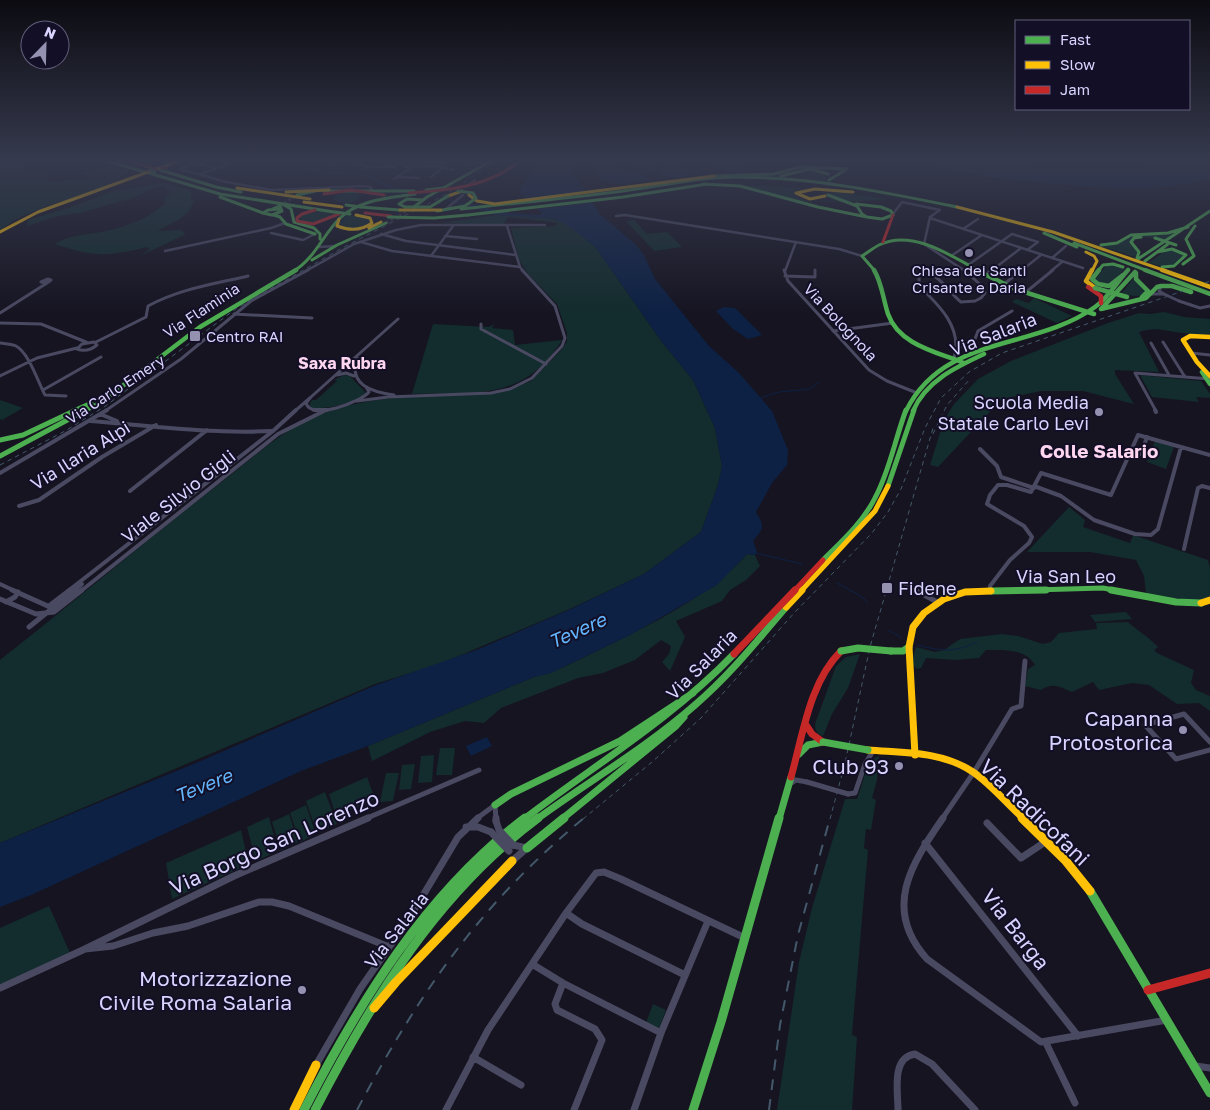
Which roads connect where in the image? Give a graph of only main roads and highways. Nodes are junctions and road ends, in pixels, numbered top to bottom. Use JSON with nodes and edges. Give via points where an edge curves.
{"nodes":[{"id":1,"x":860,"y":211,"type":"edge"},
{"id":2,"x":39,"y":212,"type":"edge"},
{"id":3,"x":260,"y":212,"type":"edge"},
{"id":4,"x":272,"y":212,"type":"joint"},
{"id":5,"x":291,"y":212,"type":"edge"},
{"id":6,"x":311,"y":212,"type":"edge"},
{"id":7,"x":343,"y":212,"type":"edge"},
{"id":8,"x":345,"y":212,"type":"edge"},
{"id":9,"x":363,"y":212,"type":"edge"},
{"id":10,"x":363,"y":212,"type":"edge"},
{"id":11,"x":393,"y":212,"type":"edge"},
{"id":12,"x":395,"y":212,"type":"edge"},
{"id":13,"x":405,"y":212,"type":"edge"},
{"id":14,"x":407,"y":212,"type":"edge"},
{"id":15,"x":466,"y":212,"type":"edge"},
{"id":16,"x":491,"y":212,"type":"edge"},
{"id":17,"x":840,"y":212,"type":"edge"},
{"id":18,"x":891,"y":212,"type":"edge"},
{"id":19,"x":971,"y":212,"type":"edge"},
{"id":20,"x":983,"y":212,"type":"edge"},
{"id":21,"x":1209,"y":212,"type":"edge"},
{"id":22,"x":393,"y":215,"type":"junction"},
{"id":23,"x":468,"y":215,"type":"junction"},
{"id":24,"x":893,"y":215,"type":"junction"},
{"id":25,"x":1210,"y":216,"type":"edge"},
{"id":26,"x":867,"y":217,"type":"junction"},
{"id":27,"x":880,"y":219,"type":"junction"},
{"id":28,"x":890,"y":225,"type":"junction"},
{"id":29,"x":1195,"y":226,"type":"junction"},
{"id":30,"x":1188,"y":227,"type":"junction"},
{"id":31,"x":1034,"y":228,"type":"junction"},
{"id":32,"x":0,"y":232,"type":"edge"},
{"id":33,"x":1069,"y":237,"type":"junction"},
{"id":34,"x":886,"y":241,"type":"junction"},
{"id":35,"x":319,"y":243,"type":"junction"},
{"id":36,"x":1070,"y":246,"type":"junction"},
{"id":37,"x":1156,"y":252,"type":"junction"},
{"id":38,"x":1141,"y":260,"type":"junction"},
{"id":39,"x":304,"y":264,"type":"junction"},
{"id":40,"x":1184,"y":264,"type":"junction"},
{"id":41,"x":1091,"y":271,"type":"junction"},
{"id":42,"x":1133,"y":271,"type":"junction"},
{"id":43,"x":1123,"y":275,"type":"junction"},
{"id":44,"x":1150,"y":276,"type":"junction"},
{"id":45,"x":1201,"y":284,"type":"junction"},
{"id":46,"x":1210,"y":287,"type":"edge"},
{"id":47,"x":1210,"y":295,"type":"edge"},
{"id":48,"x":1101,"y":306,"type":"junction"},
{"id":49,"x":1092,"y":313,"type":"junction"},
{"id":50,"x":1210,"y":337,"type":"edge"},
{"id":51,"x":959,"y":361,"type":"junction"},
{"id":52,"x":1209,"y":378,"type":"edge"},
{"id":53,"x":1210,"y":384,"type":"edge"},
{"id":54,"x":99,"y":398,"type":"junction"},
{"id":55,"x":0,"y":440,"type":"edge"},
{"id":56,"x":0,"y":451,"type":"edge"},
{"id":57,"x":0,"y":457,"type":"edge"},
{"id":58,"x":1210,"y":600,"type":"edge"},
{"id":59,"x":1201,"y":603,"type":"junction"},
{"id":60,"x":1210,"y":604,"type":"edge"},
{"id":61,"x":908,"y":647,"type":"junction"},
{"id":62,"x":701,"y":689,"type":"junction"},
{"id":63,"x":687,"y":712,"type":"junction"},
{"id":64,"x":806,"y":724,"type":"junction"},
{"id":65,"x":802,"y":737,"type":"junction"},
{"id":66,"x":815,"y":741,"type":"junction"},
{"id":67,"x":916,"y":755,"type":"junction"},
{"id":68,"x":797,"y":756,"type":"junction"},
{"id":69,"x":495,"y":805,"type":"road end"},
{"id":70,"x":527,"y":848,"type":"road end"},
{"id":71,"x":512,"y":862,"type":"road end"},
{"id":72,"x":1210,"y":974,"type":"edge"},
{"id":73,"x":1148,"y":990,"type":"junction"},
{"id":74,"x":362,"y":1022,"type":"junction"},
{"id":75,"x":316,"y":1065,"type":"road end"},
{"id":76,"x":1210,"y":1093,"type":"edge"},
{"id":77,"x":294,"y":1110,"type":"edge"},
{"id":78,"x":304,"y":1110,"type":"edge"},
{"id":79,"x":316,"y":1110,"type":"edge"},
{"id":80,"x":693,"y":1110,"type":"edge"}],
"edges":[{"from":1,"to":26,"type":"main road"},
{"from":2,"to":32,"type":"main road"},
{"from":3,"to":4,"type":"main road"},
{"from":4,"to":35,"type":"main road","via":[[283,221],[315,234]]},
{"from":5,"to":35,"type":"main road","via":[[293,221],[317,230]]},
{"from":6,"to":7,"type":"main road","via":[[299,215],[297,220],[317,224]]},
{"from":8,"to":35,"type":"main road","name":"Via Flaminia"},
{"from":9,"to":22,"type":"main road"},
{"from":10,"to":22,"type":"main road"},
{"from":11,"to":22,"type":"main road"},
{"from":12,"to":22,"type":"main road"},
{"from":13,"to":22,"type":"main road","bridge":true},
{"from":14,"to":22,"type":"main road","bridge":true},
{"from":15,"to":22,"type":"main road","bridge":true},
{"from":16,"to":23,"type":"main road"},
{"from":17,"to":26,"type":"main road"},
{"from":18,"to":24,"type":"main road"},
{"from":19,"to":31,"type":"main road"},
{"from":20,"to":31,"type":"main road"},
{"from":21,"to":30,"type":"main road"},
{"from":22,"to":23,"type":"main road","bridge":true},
{"from":22,"to":23,"type":"main road","bridge":true,"via":[[430,219]]},
{"from":22,"to":35,"type":"main road","via":[[363,230],[337,234]]},
{"from":22,"to":39,"type":"main road"},
{"from":24,"to":27,"type":"main road"},
{"from":24,"to":28,"type":"main road"},
{"from":25,"to":29,"type":"main road"},
{"from":26,"to":27,"type":"main road"},
{"from":27,"to":28,"type":"main road"},
{"from":28,"to":34,"type":"main road"},
{"from":29,"to":37,"type":"main road"},
{"from":29,"to":40,"type":"main road","via":[[1186,237],[1194,256]]},
{"from":30,"to":33,"type":"main road","via":[[1166,234],[1131,235],[1110,245]]},
{"from":30,"to":38,"type":"main road"},
{"from":31,"to":33,"type":"main road"},
{"from":31,"to":36,"type":"main road"},
{"from":31,"to":47,"type":"main road"},
{"from":33,"to":38,"type":"main road"},
{"from":34,"to":49,"type":"main road","via":[[924,243],[1004,284]]},
{"from":34,"to":51,"type":"main road","via":[[862,256],[877,270],[893,323],[911,339]]},
{"from":35,"to":39,"type":"main road","name":"Via Flaminia"},
{"from":35,"to":54,"type":"main road","name":"Via Flaminia","via":[[296,266],[197,325]]},
{"from":36,"to":41,"type":"main road","via":[[1096,259],[1097,264]]},
{"from":36,"to":44,"type":"main road"},
{"from":37,"to":38,"type":"main road"},
{"from":37,"to":38,"type":"main road","via":[[1174,249],[1186,256],[1170,267]]},
{"from":38,"to":40,"type":"main road","bridge":true,"via":[[1132,240],[1155,238],[1185,249],[1190,254]]},
{"from":38,"to":45,"type":"main road"},
{"from":39,"to":57,"type":"main road","name":"Via Flaminia","via":[[200,327],[107,398]]},
{"from":40,"to":45,"type":"main road","via":[[1180,268],[1182,274]]},
{"from":41,"to":42,"type":"main road","bridge":true,"via":[[1086,280],[1095,288],[1127,297],[1141,297],[1148,293]]},
{"from":41,"to":48,"type":"main road","via":[[1083,281],[1101,296]]},
{"from":42,"to":43,"type":"main road","name":"Via Salaria"},
{"from":42,"to":48,"type":"main road","name":"Via Salaria"},
{"from":43,"to":44,"type":"main road","via":[[1109,286],[1092,279],[1102,266],[1110,264]]},
{"from":43,"to":48,"type":"main road","name":"Via Salaria"},
{"from":44,"to":47,"type":"main road"},
{"from":45,"to":46,"type":"main road"},
{"from":47,"to":48,"type":"main road","via":[[1161,287],[1143,299]]},
{"from":48,"to":49,"type":"main road","name":"Via Salaria"},
{"from":49,"to":51,"type":"main road","name":"Via Salaria"},
{"from":50,"to":52,"type":"main road","via":[[1192,336],[1184,338],[1183,342]]},
{"from":51,"to":62,"type":"main road","name":"Via Salaria","via":[[934,375],[917,393],[870,508]]},
{"from":51,"to":63,"type":"main road","name":"Via Salaria","via":[[919,398],[889,485],[875,511]]},
{"from":52,"to":53,"type":"main road"},
{"from":54,"to":55,"type":"main road","via":[[20,436]]},
{"from":54,"to":56,"type":"main road","name":"Via Flaminia"},
{"from":58,"to":59,"type":"main road"},
{"from":59,"to":60,"type":"main road","name":"Via San Leo"},
{"from":59,"to":61,"type":"main road","name":"Via San Leo","via":[[1176,602],[1103,588],[956,593],[939,602],[915,623]]},
{"from":61,"to":64,"type":"main road","bridge":true,"via":[[903,651],[858,648],[833,656]]},
{"from":61,"to":67,"type":"main road"},
{"from":62,"to":69,"type":"main road","via":[[625,738]]},
{"from":62,"to":78,"type":"main road","name":"Via Salaria","via":[[670,716],[519,823],[451,886],[372,986]]},
{"from":63,"to":70,"type":"main road","via":[[679,724]]},
{"from":63,"to":74,"type":"main road","name":"Via Salaria","via":[[548,810],[488,861],[456,893],[420,937]]},
{"from":64,"to":65,"type":"main road"},
{"from":64,"to":66,"type":"main road"},
{"from":65,"to":66,"type":"main road"},
{"from":65,"to":68,"type":"main road"},
{"from":66,"to":67,"type":"main road","name":"Via Radicofani","bridge":true},
{"from":66,"to":68,"type":"main road"},
{"from":67,"to":73,"type":"main road","name":"Via Radicofani","via":[[950,761],[974,772],[1046,841],[1086,883]]},
{"from":68,"to":80,"type":"main road"},
{"from":71,"to":74,"type":"main road"},
{"from":72,"to":73,"type":"main road"},
{"from":73,"to":76,"type":"main road","name":"Via Radicofani"},
{"from":74,"to":79,"type":"main road","name":"Via Salaria"},
{"from":75,"to":77,"type":"main road"}]}
